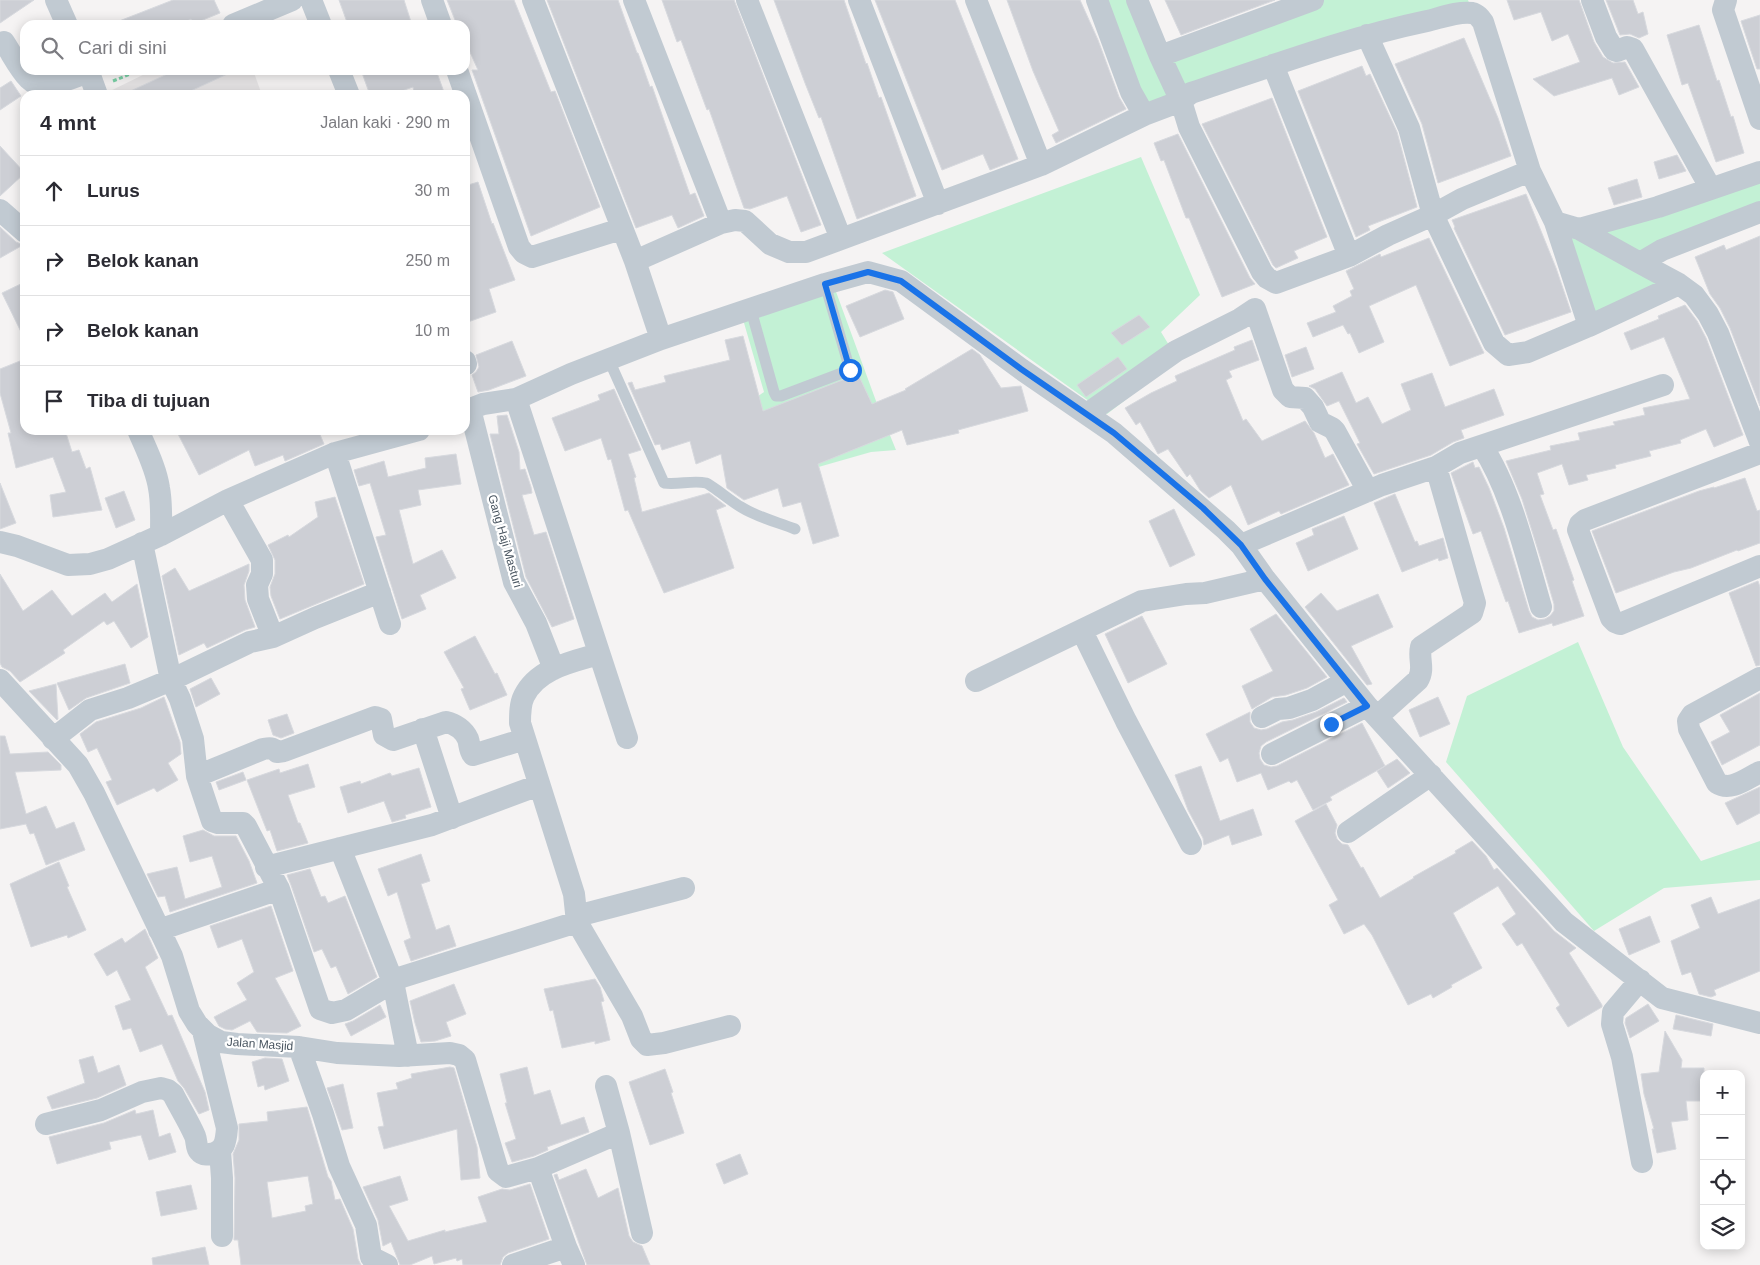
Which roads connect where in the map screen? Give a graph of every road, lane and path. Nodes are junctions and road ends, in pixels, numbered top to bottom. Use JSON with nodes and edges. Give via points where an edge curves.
{"nodes":[{"id":1,"x":56,"y":0,"type":"edge"},
{"id":2,"x":292,"y":0,"type":"edge"},
{"id":3,"x":311,"y":0,"type":"edge"},
{"id":4,"x":432,"y":0,"type":"edge"},
{"id":5,"x":533,"y":0,"type":"edge"},
{"id":6,"x":634,"y":0,"type":"edge"},
{"id":7,"x":746,"y":0,"type":"edge"},
{"id":8,"x":859,"y":0,"type":"edge"},
{"id":9,"x":976,"y":0,"type":"edge"},
{"id":10,"x":1097,"y":0,"type":"edge"},
{"id":11,"x":1137,"y":0,"type":"edge"},
{"id":12,"x":1313,"y":0,"type":"edge"},
{"id":13,"x":1592,"y":0,"type":"edge"},
{"id":14,"x":1726,"y":0,"type":"edge"},
{"id":15,"x":1280,"y":6,"type":"edge"},
{"id":16,"x":65,"y":20,"type":"edge"},
{"id":17,"x":245,"y":20,"type":"edge"},
{"id":18,"x":319,"y":20,"type":"edge"},
{"id":19,"x":439,"y":20,"type":"edge"},
{"id":20,"x":1367,"y":35,"type":"junction"},
{"id":21,"x":4,"y":42,"type":"dead end"},
{"id":22,"x":1160,"y":56,"type":"junction"},
{"id":23,"x":20,"y":65,"type":"edge"},
{"id":24,"x":1273,"y":65,"type":"junction"},
{"id":25,"x":27,"y":75,"type":"edge"},
{"id":26,"x":123,"y":75,"type":"edge"},
{"id":27,"x":341,"y":75,"type":"edge"},
{"id":28,"x":459,"y":75,"type":"edge"},
{"id":29,"x":92,"y":81,"type":"edge"},
{"id":30,"x":348,"y":90,"type":"edge"},
{"id":31,"x":464,"y":90,"type":"edge"},
{"id":32,"x":1181,"y":101,"type":"junction"},
{"id":33,"x":470,"y":107,"type":"edge"},
{"id":34,"x":1144,"y":115,"type":"junction"},
{"id":35,"x":1760,"y":119,"type":"edge"},
{"id":36,"x":1041,"y":165,"type":"junction"},
{"id":37,"x":1530,"y":171,"type":"junction"},
{"id":38,"x":1760,"y":172,"type":"edge"},
{"id":39,"x":1711,"y":189,"type":"junction"},
{"id":40,"x":938,"y":204,"type":"junction"},
{"id":41,"x":0,"y":210,"type":"edge"},
{"id":42,"x":1760,"y":212,"type":"edge"},
{"id":43,"x":1433,"y":215,"type":"junction"},
{"id":44,"x":1555,"y":222,"type":"junction"},
{"id":45,"x":721,"y":223,"type":"junction"},
{"id":46,"x":20,"y":228,"type":"edge"},
{"id":47,"x":621,"y":229,"type":"junction"},
{"id":48,"x":1579,"y":229,"type":"junction"},
{"id":49,"x":841,"y":240,"type":"junction"},
{"id":50,"x":1349,"y":256,"type":"junction"},
{"id":51,"x":635,"y":261,"type":"junction"},
{"id":52,"x":1640,"y":264,"type":"junction"},
{"id":53,"x":825,"y":284,"type":"junction"},
{"id":54,"x":1679,"y":284,"type":"junction"},
{"id":55,"x":751,"y":310,"type":"junction"},
{"id":56,"x":1589,"y":326,"type":"junction"},
{"id":57,"x":661,"y":339,"type":"junction"},
{"id":58,"x":609,"y":360,"type":"junction"},
{"id":59,"x":1663,"y":385,"type":"dead end"},
{"id":60,"x":516,"y":399,"type":"junction"},
{"id":61,"x":470,"y":409,"type":"edge"},
{"id":62,"x":1087,"y":414,"type":"junction"},
{"id":63,"x":470,"y":421,"type":"edge"},
{"id":64,"x":140,"y":435,"type":"edge"},
{"id":65,"x":401,"y":435,"type":"edge"},
{"id":66,"x":1760,"y":442,"type":"edge"},
{"id":67,"x":1482,"y":446,"type":"junction"},
{"id":68,"x":335,"y":453,"type":"junction"},
{"id":69,"x":1760,"y":453,"type":"edge"},
{"id":70,"x":1436,"y":467,"type":"junction"},
{"id":71,"x":1368,"y":491,"type":"junction"},
{"id":72,"x":228,"y":500,"type":"junction"},
{"id":73,"x":794,"y":529,"type":"dead end"},
{"id":74,"x":151,"y":539,"type":"junction"},
{"id":75,"x":0,"y":542,"type":"edge"},
{"id":76,"x":1241,"y":545,"type":"junction"},
{"id":77,"x":1760,"y":566,"type":"edge"},
{"id":78,"x":1265,"y":579,"type":"junction"},
{"id":79,"x":380,"y":592,"type":"junction"},
{"id":80,"x":1541,"y":607,"type":"dead end"},
{"id":81,"x":390,"y":624,"type":"dead end"},
{"id":82,"x":1082,"y":631,"type":"junction"},
{"id":83,"x":273,"y":637,"type":"junction"},
{"id":84,"x":599,"y":654,"type":"junction"},
{"id":85,"x":554,"y":668,"type":"junction"},
{"id":86,"x":1760,"y":678,"type":"edge"},
{"id":87,"x":0,"y":680,"type":"edge"},
{"id":88,"x":171,"y":680,"type":"junction"},
{"id":89,"x":976,"y":681,"type":"dead end"},
{"id":90,"x":1347,"y":681,"type":"junction"},
{"id":91,"x":1372,"y":712,"type":"junction"},
{"id":92,"x":1262,"y":717,"type":"dead end"},
{"id":93,"x":423,"y":729,"type":"junction"},
{"id":94,"x":627,"y":738,"type":"dead end"},
{"id":95,"x":53,"y":739,"type":"junction"},
{"id":96,"x":525,"y":739,"type":"junction"},
{"id":97,"x":1272,"y":754,"type":"dead end"},
{"id":98,"x":1760,"y":772,"type":"edge"},
{"id":99,"x":1431,"y":775,"type":"junction"},
{"id":100,"x":197,"y":776,"type":"junction"},
{"id":101,"x":539,"y":785,"type":"junction"},
{"id":102,"x":452,"y":818,"type":"junction"},
{"id":103,"x":1348,"y":832,"type":"dead end"},
{"id":104,"x":1191,"y":844,"type":"dead end"},
{"id":105,"x":340,"y":848,"type":"junction"},
{"id":106,"x":266,"y":867,"type":"junction"},
{"id":107,"x":684,"y":888,"type":"dead end"},
{"id":108,"x":279,"y":889,"type":"junction"},
{"id":109,"x":577,"y":919,"type":"junction"},
{"id":110,"x":159,"y":930,"type":"junction"},
{"id":111,"x":1640,"y":980,"type":"junction"},
{"id":112,"x":394,"y":982,"type":"junction"},
{"id":113,"x":1760,"y":1023,"type":"edge"},
{"id":114,"x":730,"y":1026,"type":"dead end"},
{"id":115,"x":203,"y":1031,"type":"junction"},
{"id":116,"x":299,"y":1047,"type":"junction"},
{"id":117,"x":408,"y":1056,"type":"junction"},
{"id":118,"x":606,"y":1086,"type":"dead end"},
{"id":119,"x":46,"y":1124,"type":"dead end"},
{"id":120,"x":619,"y":1133,"type":"junction"},
{"id":121,"x":220,"y":1152,"type":"junction"},
{"id":122,"x":1642,"y":1162,"type":"dead end"},
{"id":123,"x":538,"y":1168,"type":"junction"},
{"id":124,"x":642,"y":1233,"type":"dead end"},
{"id":125,"x":222,"y":1236,"type":"dead end"},
{"id":126,"x":570,"y":1256,"type":"edge"},
{"id":127,"x":387,"y":1265,"type":"edge"},
{"id":128,"x":513,"y":1265,"type":"edge"}],
"edges":[{"from":1,"to":16,"type":"street"},
{"from":2,"to":17,"type":"street"},
{"from":3,"to":18,"type":"street"},
{"from":4,"to":19,"type":"street"},
{"from":5,"to":47,"type":"street"},
{"from":6,"to":45,"type":"street"},
{"from":7,"to":49,"type":"street"},
{"from":8,"to":40,"type":"street"},
{"from":9,"to":36,"type":"street"},
{"from":10,"to":34,"type":"street","via":[[1131,92]]},
{"from":11,"to":22,"type":"street"},
{"from":12,"to":15,"type":"street"},
{"from":13,"to":39,"type":"street","via":[[1614,50],[1633,49]]},
{"from":14,"to":35,"type":"street","via":[[1723,10]]},
{"from":15,"to":22,"type":"street"},
{"from":20,"to":24,"type":"street"},
{"from":20,"to":37,"type":"street","via":[[1460,14],[1479,16]]},
{"from":20,"to":43,"type":"street","via":[[1408,128]]},
{"from":21,"to":23,"type":"street"},
{"from":22,"to":32,"type":"street"},
{"from":24,"to":32,"type":"street","via":[[1191,94]]},
{"from":24,"to":50,"type":"street"},
{"from":25,"to":29,"type":"street","via":[[38,84]]},
{"from":26,"to":29,"type":"path"},
{"from":27,"to":30,"type":"street"},
{"from":28,"to":31,"type":"street"},
{"from":32,"to":34,"type":"street"},
{"from":32,"to":50,"type":"street","via":[[1189,127],[1267,278],[1276,283]]},
{"from":33,"to":47,"type":"street","via":[[519,247],[524,253],[532,257]]},
{"from":34,"to":36,"type":"street"},
{"from":36,"to":40,"type":"street"},
{"from":37,"to":43,"type":"street","via":[[1462,199]]},
{"from":37,"to":44,"type":"street"},
{"from":38,"to":39,"type":"street"},
{"from":39,"to":48,"type":"street","via":[[1658,208]]},
{"from":40,"to":49,"type":"street"},
{"from":41,"to":46,"type":"street"},
{"from":42,"to":52,"type":"street","via":[[1662,250]]},
{"from":43,"to":50,"type":"street"},
{"from":43,"to":56,"type":"street","via":[[1494,344],[1508,355],[1528,352]]},
{"from":44,"to":48,"type":"street"},
{"from":44,"to":56,"type":"street"},
{"from":45,"to":49,"type":"street","via":[[745,221],[770,244],[788,252],[806,252]]},
{"from":45,"to":51,"type":"street"},
{"from":47,"to":51,"type":"street"},
{"from":48,"to":52,"type":"street"},
{"from":51,"to":57,"type":"street"},
{"from":52,"to":54,"type":"street"},
{"from":53,"to":55,"type":"street"},
{"from":53,"to":55,"type":"lane","via":[[850,370],[781,396],[774,392]]},
{"from":53,"to":62,"type":"street","via":[[868,272],[901,281]]},
{"from":54,"to":56,"type":"street"},
{"from":54,"to":66,"type":"street","via":[[1694,295],[1718,333]]},
{"from":55,"to":57,"type":"street"},
{"from":57,"to":58,"type":"street"},
{"from":58,"to":60,"type":"street"},
{"from":58,"to":73,"type":"lane","via":[[664,483],[710,484],[743,508]]},
{"from":59,"to":67,"type":"street"},
{"from":60,"to":61,"type":"street"},
{"from":60,"to":84,"type":"street"},
{"from":62,"to":71,"type":"street","via":[[1176,352],[1255,309],[1283,390],[1290,397],[1304,398],[1320,422],[1335,431]]},
{"from":62,"to":76,"type":"street","via":[[1203,508]]},
{"from":63,"to":85,"type":"street","name":"Gang Haji Masturi","via":[[514,582],[536,623]]},
{"from":64,"to":74,"type":"street","via":[[159,487],[161,510]]},
{"from":65,"to":68,"type":"street"},
{"from":67,"to":70,"type":"street","via":[[1460,453]]},
{"from":67,"to":80,"type":"street","via":[[1504,490]]},
{"from":68,"to":72,"type":"street"},
{"from":68,"to":79,"type":"street"},
{"from":69,"to":77,"type":"street","via":[[1585,520],[1578,530],[1611,618],[1620,624]]},
{"from":70,"to":71,"type":"street"},
{"from":70,"to":91,"type":"street","via":[[1475,603],[1474,609],[1420,647],[1421,674],[1418,680]]},
{"from":71,"to":76,"type":"street"},
{"from":72,"to":74,"type":"street"},
{"from":72,"to":83,"type":"street","via":[[262,560],[258,599]]},
{"from":74,"to":75,"type":"street","via":[[108,559],[68,565]]},
{"from":74,"to":88,"type":"street"},
{"from":76,"to":78,"type":"street"},
{"from":78,"to":82,"type":"street","via":[[1205,593],[1142,601]]},
{"from":78,"to":90,"type":"street"},
{"from":79,"to":81,"type":"street"},
{"from":79,"to":83,"type":"street"},
{"from":82,"to":89,"type":"street"},
{"from":82,"to":104,"type":"street"},
{"from":83,"to":88,"type":"street","via":[[250,642]]},
{"from":84,"to":85,"type":"street"},
{"from":84,"to":94,"type":"street"},
{"from":85,"to":96,"type":"street","via":[[532,685],[524,696],[520,723]]},
{"from":86,"to":98,"type":"street","via":[[1692,715],[1688,721],[1717,783],[1723,787],[1731,786]]},
{"from":87,"to":95,"type":"street","name":"Jalan Masjid"},
{"from":88,"to":95,"type":"street","via":[[90,710]]},
{"from":88,"to":100,"type":"street","via":[[193,739]]},
{"from":90,"to":91,"type":"street"},
{"from":90,"to":92,"type":"street","via":[[1304,702]]},
{"from":91,"to":97,"type":"street"},
{"from":91,"to":99,"type":"street"},
{"from":93,"to":96,"type":"street","via":[[446,722],[454,723],[465,734],[474,755]]},
{"from":93,"to":100,"type":"street","via":[[388,739],[381,719],[375,718],[284,751],[263,749]]},
{"from":93,"to":102,"type":"street"},
{"from":95,"to":110,"type":"street","name":"Jalan Masjid","via":[[78,765]]},
{"from":96,"to":101,"type":"street"},
{"from":99,"to":103,"type":"street"},
{"from":99,"to":111,"type":"street","via":[[1564,922]]},
{"from":100,"to":106,"type":"street","via":[[212,821],[243,823]]},
{"from":101,"to":102,"type":"street"},
{"from":101,"to":109,"type":"street","via":[[574,894]]},
{"from":102,"to":105,"type":"street"},
{"from":105,"to":106,"type":"street"},
{"from":105,"to":112,"type":"street"},
{"from":106,"to":108,"type":"street"},
{"from":107,"to":109,"type":"street"},
{"from":108,"to":110,"type":"street"},
{"from":108,"to":112,"type":"street","via":[[320,1008],[332,1013],[346,1010]]},
{"from":109,"to":112,"type":"street"},
{"from":109,"to":114,"type":"street","via":[[632,1016],[641,1039],[648,1045]]},
{"from":110,"to":115,"type":"street","name":"Jalan Masjid","via":[[172,956],[189,1011]]},
{"from":111,"to":113,"type":"street","via":[[1662,998]]},
{"from":111,"to":122,"type":"street","via":[[1613,1012],[1612,1024],[1622,1057]]},
{"from":112,"to":117,"type":"street"},
{"from":115,"to":116,"type":"street","name":"Jalan Masjid","via":[[222,1042]]},
{"from":115,"to":121,"type":"street","via":[[227,1128]]},
{"from":116,"to":117,"type":"street","name":"Jalan Masjid","via":[[338,1053]]},
{"from":116,"to":127,"type":"street","via":[[339,1166],[366,1225],[371,1257]]},
{"from":117,"to":123,"type":"street","name":"Jalan Masjid","via":[[450,1053],[466,1060],[498,1171],[506,1176]]},
{"from":118,"to":120,"type":"street"},
{"from":119,"to":121,"type":"street","via":[[101,1110],[142,1092],[160,1088],[173,1094],[201,1154]]},
{"from":120,"to":123,"type":"street"},
{"from":120,"to":124,"type":"street"},
{"from":121,"to":125,"type":"street"},
{"from":123,"to":126,"type":"street"},
{"from":126,"to":128,"type":"street"}]}
